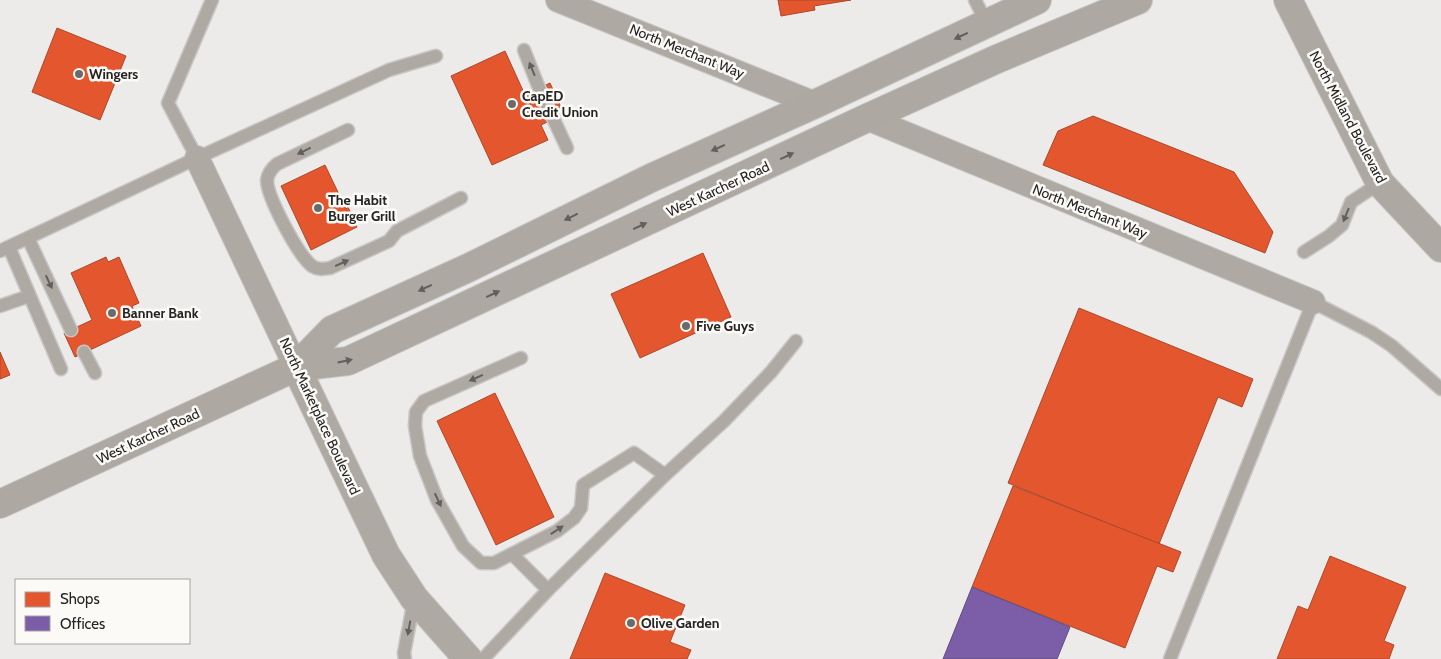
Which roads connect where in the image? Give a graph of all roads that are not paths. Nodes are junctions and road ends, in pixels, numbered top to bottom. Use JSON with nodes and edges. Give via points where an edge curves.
{"nodes":[{"id":1,"x":212,"y":0,"type":"edge"},
{"id":2,"x":1037,"y":0,"type":"edge"},
{"id":3,"x":1138,"y":0,"type":"edge"},
{"id":4,"x":1288,"y":0,"type":"edge"},
{"id":5,"x":566,"y":1,"type":"edge"},
{"id":6,"x":981,"y":12,"type":"edge"},
{"id":7,"x":524,"y":50,"type":"dead end"},
{"id":8,"x":436,"y":56,"type":"dead end"},
{"id":9,"x":815,"y":104,"type":"junction"},
{"id":10,"x":867,"y":118,"type":"junction"},
{"id":11,"x":348,"y":130,"type":"dead end"},
{"id":12,"x":568,"y":148,"type":"dead end"},
{"id":13,"x":197,"y":158,"type":"junction"},
{"id":14,"x":1380,"y":182,"type":"junction"},
{"id":15,"x":462,"y":198,"type":"dead end"},
{"id":16,"x":667,"y":213,"type":"junction"},
{"id":17,"x":28,"y":238,"type":"junction"},
{"id":18,"x":1441,"y":248,"type":"edge"},
{"id":19,"x":5,"y":249,"type":"edge"},
{"id":20,"x":1304,"y":252,"type":"dead end"},
{"id":21,"x":29,"y":296,"type":"junction"},
{"id":22,"x":1313,"y":302,"type":"junction"},
{"id":23,"x":0,"y":306,"type":"edge"},
{"id":24,"x":71,"y":330,"type":"dead end"},
{"id":25,"x":796,"y":341,"type":"dead end"},
{"id":26,"x":84,"y":352,"type":"dead end"},
{"id":27,"x":520,"y":358,"type":"dead end"},
{"id":28,"x":296,"y":367,"type":"junction"},
{"id":29,"x":60,"y":369,"type":"dead end"},
{"id":30,"x":95,"y":373,"type":"dead end"},
{"id":31,"x":1441,"y":389,"type":"edge"},
{"id":32,"x":665,"y":475,"type":"junction"},
{"id":33,"x":0,"y":504,"type":"edge"},
{"id":34,"x":512,"y":554,"type":"junction"},
{"id":35,"x":548,"y":590,"type":"junction"},
{"id":36,"x":414,"y":598,"type":"junction"},
{"id":37,"x":405,"y":659,"type":"edge"},
{"id":38,"x":468,"y":659,"type":"edge"},
{"id":39,"x":484,"y":659,"type":"edge"},
{"id":40,"x":1170,"y":659,"type":"edge"}],
"edges":[{"from":1,"to":13,"type":"lane","via":[[168,103]]},
{"from":2,"to":6,"type":"main road","name":"West Karcher Road"},
{"from":3,"to":10,"type":"main road","name":"West Karcher Road"},
{"from":4,"to":14,"type":"main road","name":"North Midland Boulevard"},
{"from":5,"to":9,"type":"street","name":"North Merchant Way"},
{"from":6,"to":9,"type":"main road","name":"West Karcher Road","one_way":true},
{"from":12,"to":7,"type":"lane","one_way":true},
{"from":8,"to":13,"type":"lane","via":[[394,68]]},
{"from":9,"to":16,"type":"main road","via":[[796,131],[676,189]]},
{"from":9,"to":28,"type":"main road","name":"West Karcher Road","one_way":true,"via":[[332,330]]},
{"from":16,"to":10,"type":"main road","name":"West Karcher Road","one_way":true},
{"from":10,"to":22,"type":"street","name":"North Merchant Way"},
{"from":11,"to":15,"type":"lane","one_way":true,"via":[[270,170],[269,192],[295,247],[313,267],[321,270],[330,268],[389,241],[397,231]]},
{"from":13,"to":17,"type":"lane"},
{"from":13,"to":28,"type":"street","name":"North Marketplace Boulevard"},
{"from":14,"to":18,"type":"main road","name":"North Midland Boulevard"},
{"from":14,"to":20,"type":"lane","one_way":true,"via":[[1351,202],[1342,225]]},
{"from":28,"to":16,"type":"main road","name":"West Karcher Road","one_way":true,"via":[[348,361]]},
{"from":17,"to":19,"type":"lane"},
{"from":17,"to":24,"type":"lane","one_way":true},
{"from":19,"to":21,"type":"lane"},
{"from":21,"to":23,"type":"lane"},
{"from":21,"to":29,"type":"lane"},
{"from":22,"to":31,"type":"lane","via":[[1392,346]]},
{"from":22,"to":40,"type":"lane"},
{"from":25,"to":32,"type":"lane","via":[[724,422]]},
{"from":26,"to":30,"type":"lane"},
{"from":27,"to":34,"type":"lane","one_way":true,"via":[[424,400],[416,412],[415,426],[420,456],[437,500],[463,546],[481,563],[494,563]]},
{"from":28,"to":33,"type":"main road","name":"West Karcher Road"},
{"from":28,"to":36,"type":"street","name":"North Marketplace Boulevard","via":[[386,555]]},
{"from":34,"to":32,"type":"lane","one_way":true,"via":[[557,531],[574,518],[581,508],[583,485],[634,453]]},
{"from":32,"to":35,"type":"lane"},
{"from":34,"to":35,"type":"lane"},
{"from":35,"to":39,"type":"lane"},
{"from":36,"to":37,"type":"lane","one_way":true},
{"from":36,"to":38,"type":"street","name":"North Marketplace Boulevard"}]}
